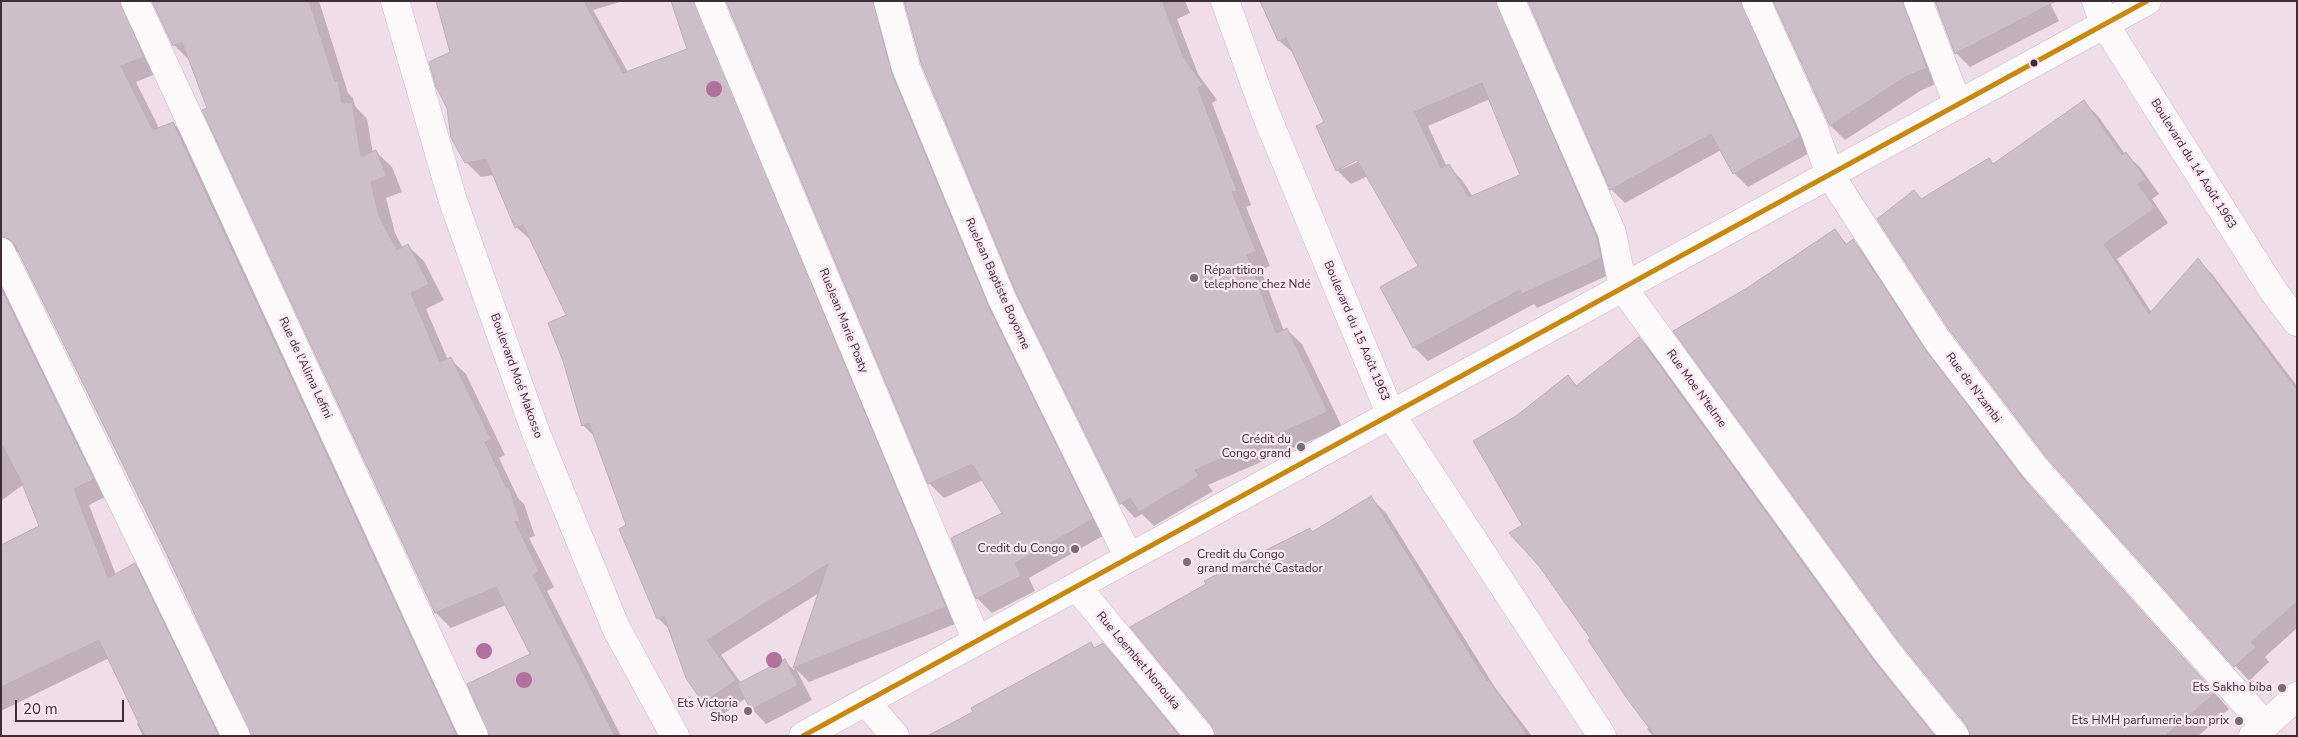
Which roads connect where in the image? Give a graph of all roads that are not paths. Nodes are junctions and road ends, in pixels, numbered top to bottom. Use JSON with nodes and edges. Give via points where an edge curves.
{"nodes":[{"id":1,"x":135,"y":1,"type":"edge"},
{"id":2,"x":395,"y":1,"type":"edge"},
{"id":3,"x":709,"y":1,"type":"edge"},
{"id":4,"x":888,"y":1,"type":"edge"},
{"id":5,"x":1224,"y":1,"type":"edge"},
{"id":6,"x":1511,"y":1,"type":"edge"},
{"id":7,"x":1756,"y":1,"type":"edge"},
{"id":8,"x":1918,"y":1,"type":"edge"},
{"id":9,"x":2147,"y":1,"type":"edge"},
{"id":10,"x":2100,"y":13,"type":"edge"},
{"id":11,"x":1958,"y":105,"type":"junction"},
{"id":12,"x":1830,"y":175,"type":"junction"},
{"id":13,"x":1,"y":252,"type":"edge"},
{"id":14,"x":1623,"y":288,"type":"junction"},
{"id":15,"x":2297,"y":322,"type":"edge"},
{"id":16,"x":1391,"y":415,"type":"junction"},
{"id":17,"x":1128,"y":558,"type":"junction"},
{"id":18,"x":1076,"y":587,"type":"junction"},
{"id":19,"x":977,"y":641,"type":"junction"},
{"id":20,"x":2297,"y":696,"type":"edge"},
{"id":21,"x":866,"y":702,"type":"junction"},
{"id":22,"x":2259,"y":731,"type":"edge"},
{"id":23,"x":236,"y":736,"type":"edge"},
{"id":24,"x":474,"y":736,"type":"edge"},
{"id":25,"x":675,"y":736,"type":"edge"},
{"id":26,"x":804,"y":736,"type":"edge"},
{"id":27,"x":895,"y":736,"type":"edge"},
{"id":28,"x":1200,"y":736,"type":"edge"},
{"id":29,"x":1602,"y":736,"type":"edge"},
{"id":30,"x":1955,"y":736,"type":"edge"}],
"edges":[{"from":1,"to":24,"type":"street","name":"Rue de l'Alima Lefini"},
{"from":2,"to":25,"type":"street","name":"Boulevard Moé Makosso","via":[[453,201],[536,432],[616,628]]},
{"from":3,"to":19,"type":"street","name":"RueJean Marie Poaty"},
{"from":4,"to":17,"type":"street","name":"RueJean Baptiste Boyonne","via":[[906,68],[1002,299]]},
{"from":5,"to":16,"type":"street","name":"Boulevard du 15 Août 1963","via":[[1265,112]]},
{"from":6,"to":14,"type":"street","name":"Rue Moe N'telme","via":[[1612,233]]},
{"from":7,"to":12,"type":"street","name":"Rue de N'zambi","via":[[1814,130]]},
{"from":8,"to":11,"type":"street"},
{"from":9,"to":10,"type":"street"},
{"from":10,"to":11,"type":"street"},
{"from":10,"to":15,"type":"street","name":"Boulevard du 14 Août 1963","via":[[2274,292]]},
{"from":11,"to":12,"type":"street"},
{"from":12,"to":14,"type":"street"},
{"from":12,"to":22,"type":"street","name":"Rue de N'zambi","via":[[1937,340],[2034,466]]},
{"from":13,"to":23,"type":"street"},
{"from":14,"to":16,"type":"street"},
{"from":14,"to":30,"type":"street","name":"Rue Moe N'telme","via":[[1887,652]]},
{"from":16,"to":17,"type":"street"},
{"from":16,"to":29,"type":"street","name":"Boulevard du 15 Août 1963"},
{"from":17,"to":18,"type":"street"},
{"from":18,"to":19,"type":"street"},
{"from":18,"to":28,"type":"street","name":"Rue Loembet Nonouka"},
{"from":19,"to":21,"type":"street"},
{"from":20,"to":22,"type":"street"},
{"from":21,"to":26,"type":"street"},
{"from":21,"to":27,"type":"street"}]}
